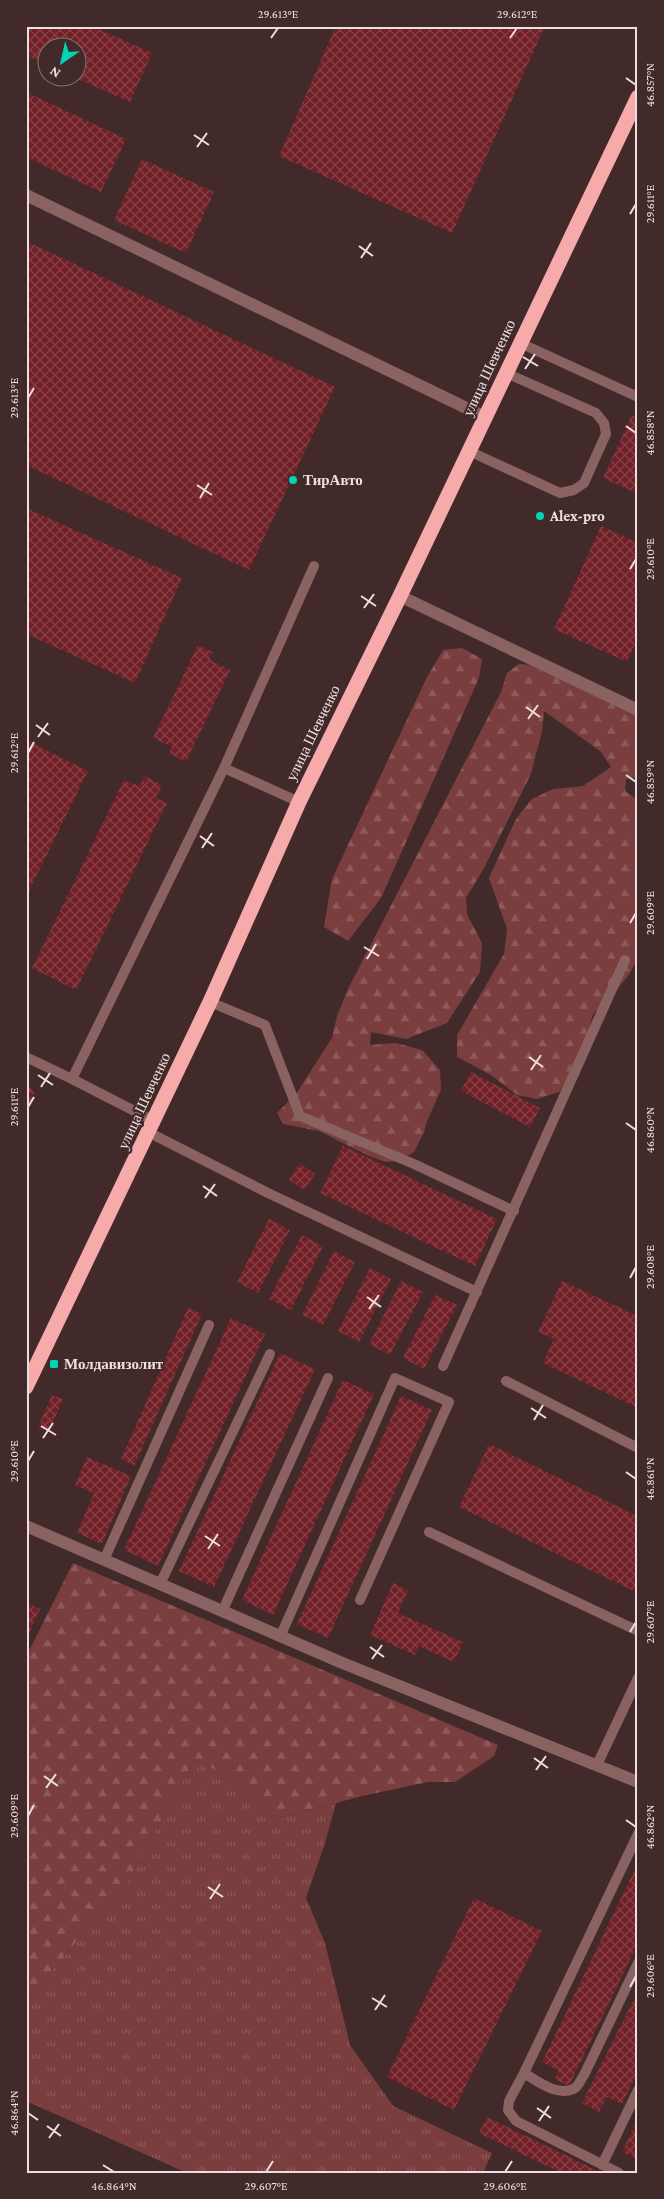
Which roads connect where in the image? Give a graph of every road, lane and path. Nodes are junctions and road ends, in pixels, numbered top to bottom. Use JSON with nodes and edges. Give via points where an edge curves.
{"nodes":[{"id":1,"x":638,"y":97,"type":"edge"},
{"id":2,"x":26,"y":195,"type":"edge"},
{"id":3,"x":520,"y":343,"type":"junction"},
{"id":4,"x":506,"y":373,"type":"junction"},
{"id":5,"x":638,"y":397,"type":"edge"},
{"id":6,"x":486,"y":417,"type":"junction"},
{"id":7,"x":469,"y":451,"type":"junction"},
{"id":8,"x":314,"y":566,"type":"dead end"},
{"id":9,"x":400,"y":596,"type":"junction"},
{"id":10,"x":638,"y":710,"type":"edge"},
{"id":11,"x":224,"y":768,"type":"junction"},
{"id":12,"x":299,"y":802,"type":"junction"},
{"id":13,"x":624,"y":960,"type":"dead end"},
{"id":14,"x":210,"y":1002,"type":"junction"},
{"id":15,"x":26,"y":1057,"type":"edge"},
{"id":16,"x":72,"y":1079,"type":"junction"},
{"id":17,"x":151,"y":1127,"type":"junction"},
{"id":18,"x":514,"y":1211,"type":"junction"},
{"id":19,"x":477,"y":1292,"type":"junction"},
{"id":20,"x":209,"y":1325,"type":"dead end"},
{"id":21,"x":270,"y":1354,"type":"dead end"},
{"id":22,"x":443,"y":1366,"type":"dead end"},
{"id":23,"x":328,"y":1378,"type":"dead end"},
{"id":24,"x":506,"y":1381,"type":"dead end"},
{"id":25,"x":26,"y":1387,"type":"edge"},
{"id":26,"x":638,"y":1448,"type":"edge"},
{"id":27,"x":26,"y":1526,"type":"edge"},
{"id":28,"x":429,"y":1532,"type":"dead end"},
{"id":29,"x":104,"y":1560,"type":"junction"},
{"id":30,"x":160,"y":1584,"type":"junction"},
{"id":31,"x":360,"y":1600,"type":"dead end"},
{"id":32,"x":222,"y":1612,"type":"junction"},
{"id":33,"x":638,"y":1631,"type":"edge"},
{"id":34,"x":280,"y":1637,"type":"junction"},
{"id":35,"x":638,"y":1678,"type":"edge"},
{"id":36,"x":598,"y":1765,"type":"junction"},
{"id":37,"x":638,"y":1782,"type":"edge"},
{"id":38,"x":638,"y":1834,"type":"edge"},
{"id":39,"x":638,"y":1963,"type":"edge"},
{"id":40,"x":524,"y":2073,"type":"junction"},
{"id":41,"x":638,"y":2090,"type":"edge"},
{"id":42,"x":602,"y":2166,"type":"junction"},
{"id":43,"x":619,"y":2173,"type":"edge"}],
"edges":[{"from":1,"to":3,"type":"highway","name":"улица Шевченко"},
{"from":2,"to":6,"type":"street"},
{"from":3,"to":4,"type":"highway","name":"улица Шевченко"},
{"from":3,"to":5,"type":"lane"},
{"from":4,"to":6,"type":"highway","name":"улица Шевченко"},
{"from":4,"to":7,"type":"lane","via":[[596,413],[604,423],[606,434],[584,483],[574,490],[560,493]]},
{"from":6,"to":7,"type":"highway","name":"улица Шевченко"},
{"from":7,"to":9,"type":"highway","name":"улица Шевченко"},
{"from":8,"to":11,"type":"lane"},
{"from":9,"to":10,"type":"street"},
{"from":9,"to":12,"type":"highway","name":"улица Шевченко"},
{"from":11,"to":12,"type":"lane"},
{"from":11,"to":16,"type":"lane"},
{"from":12,"to":14,"type":"highway","name":"улица Шевченко"},
{"from":13,"to":18,"type":"lane"},
{"from":14,"to":17,"type":"highway","name":"улица Шевченко"},
{"from":14,"to":18,"type":"lane","via":[[265,1025],[300,1116]]},
{"from":15,"to":16,"type":"lane"},
{"from":16,"to":17,"type":"lane"},
{"from":17,"to":19,"type":"lane","via":[[268,1193]]},
{"from":17,"to":25,"type":"highway","name":"улица Шевченко"},
{"from":18,"to":19,"type":"lane"},
{"from":19,"to":22,"type":"lane"},
{"from":20,"to":29,"type":"lane"},
{"from":21,"to":30,"type":"lane"},
{"from":23,"to":32,"type":"lane"},
{"from":24,"to":26,"type":"lane"},
{"from":27,"to":29,"type":"street"},
{"from":28,"to":33,"type":"lane"},
{"from":29,"to":30,"type":"street"},
{"from":30,"to":32,"type":"street"},
{"from":31,"to":34,"type":"lane","via":[[449,1402],[395,1378]]},
{"from":32,"to":34,"type":"street"},
{"from":34,"to":36,"type":"street"},
{"from":35,"to":36,"type":"lane"},
{"from":36,"to":37,"type":"street"},
{"from":38,"to":40,"type":"lane"},
{"from":39,"to":40,"type":"lane","via":[[576,2087],[565,2092]]},
{"from":40,"to":42,"type":"lane","via":[[509,2101],[508,2110],[516,2121]]},
{"from":41,"to":42,"type":"lane"},
{"from":42,"to":43,"type":"lane"}]}
